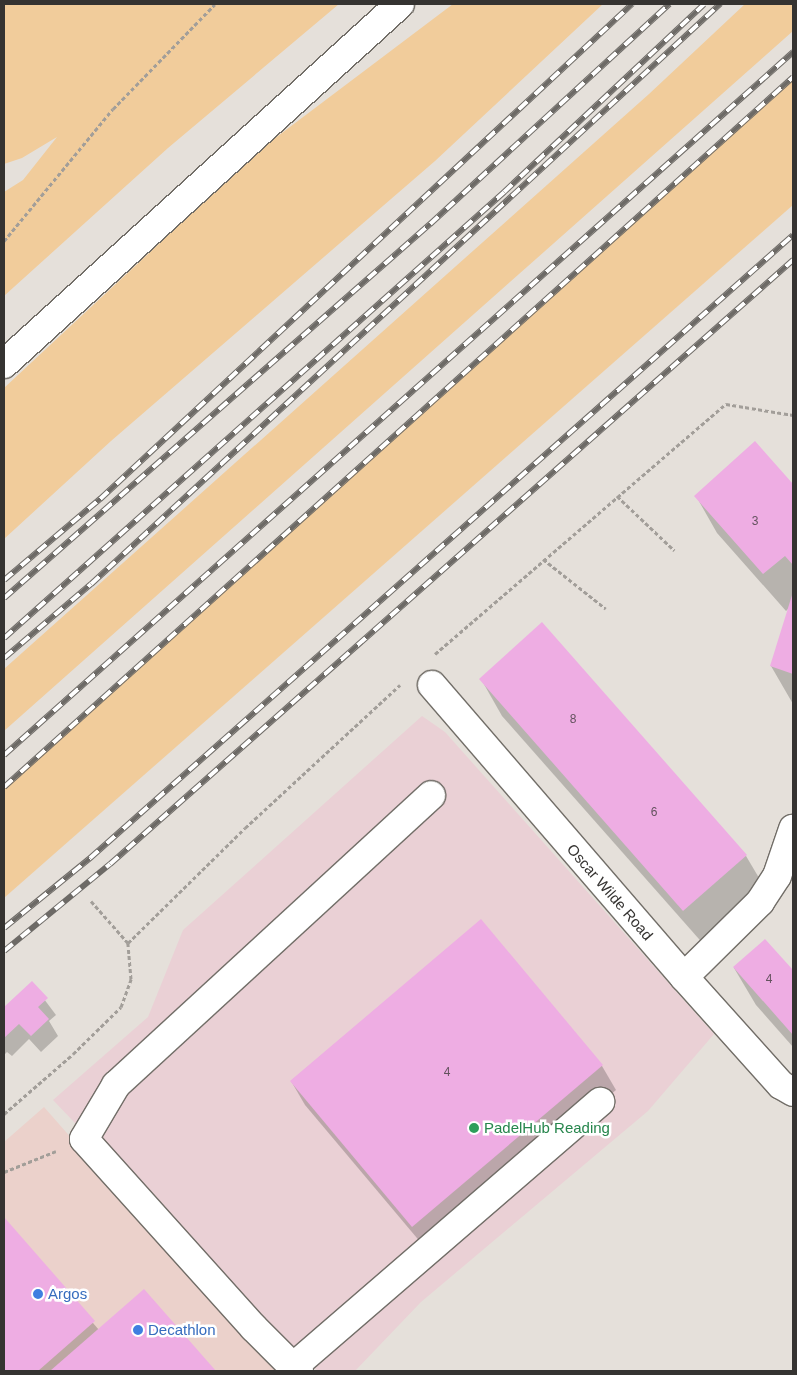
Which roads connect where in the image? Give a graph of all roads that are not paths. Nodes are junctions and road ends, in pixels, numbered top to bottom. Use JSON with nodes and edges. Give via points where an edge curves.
{"nodes":[{"id":1,"x":400,"y":4,"type":"edge"},
{"id":2,"x":4,"y":364,"type":"edge"},
{"id":3,"x":432,"y":685,"type":"dead end"},
{"id":4,"x":431,"y":795,"type":"dead end"},
{"id":5,"x":793,"y":829,"type":"edge"},
{"id":6,"x":684,"y":977,"type":"junction"},
{"id":7,"x":793,"y":1092,"type":"edge"},
{"id":8,"x":600,"y":1102,"type":"dead end"},
{"id":9,"x":296,"y":1369,"type":"edge"}],
"edges":[{"from":1,"to":2,"type":"street"},
{"from":3,"to":6,"type":"street","name":"Oscar Wilde Road"},
{"from":4,"to":9,"type":"street","via":[[116,1085],[84,1139],[254,1328]]},
{"from":5,"to":6,"type":"street","via":[[777,876],[760,902]]},
{"from":6,"to":7,"type":"street","name":"Oscar Wilde Road","via":[[781,1085]]},
{"from":8,"to":9,"type":"street"}]}
